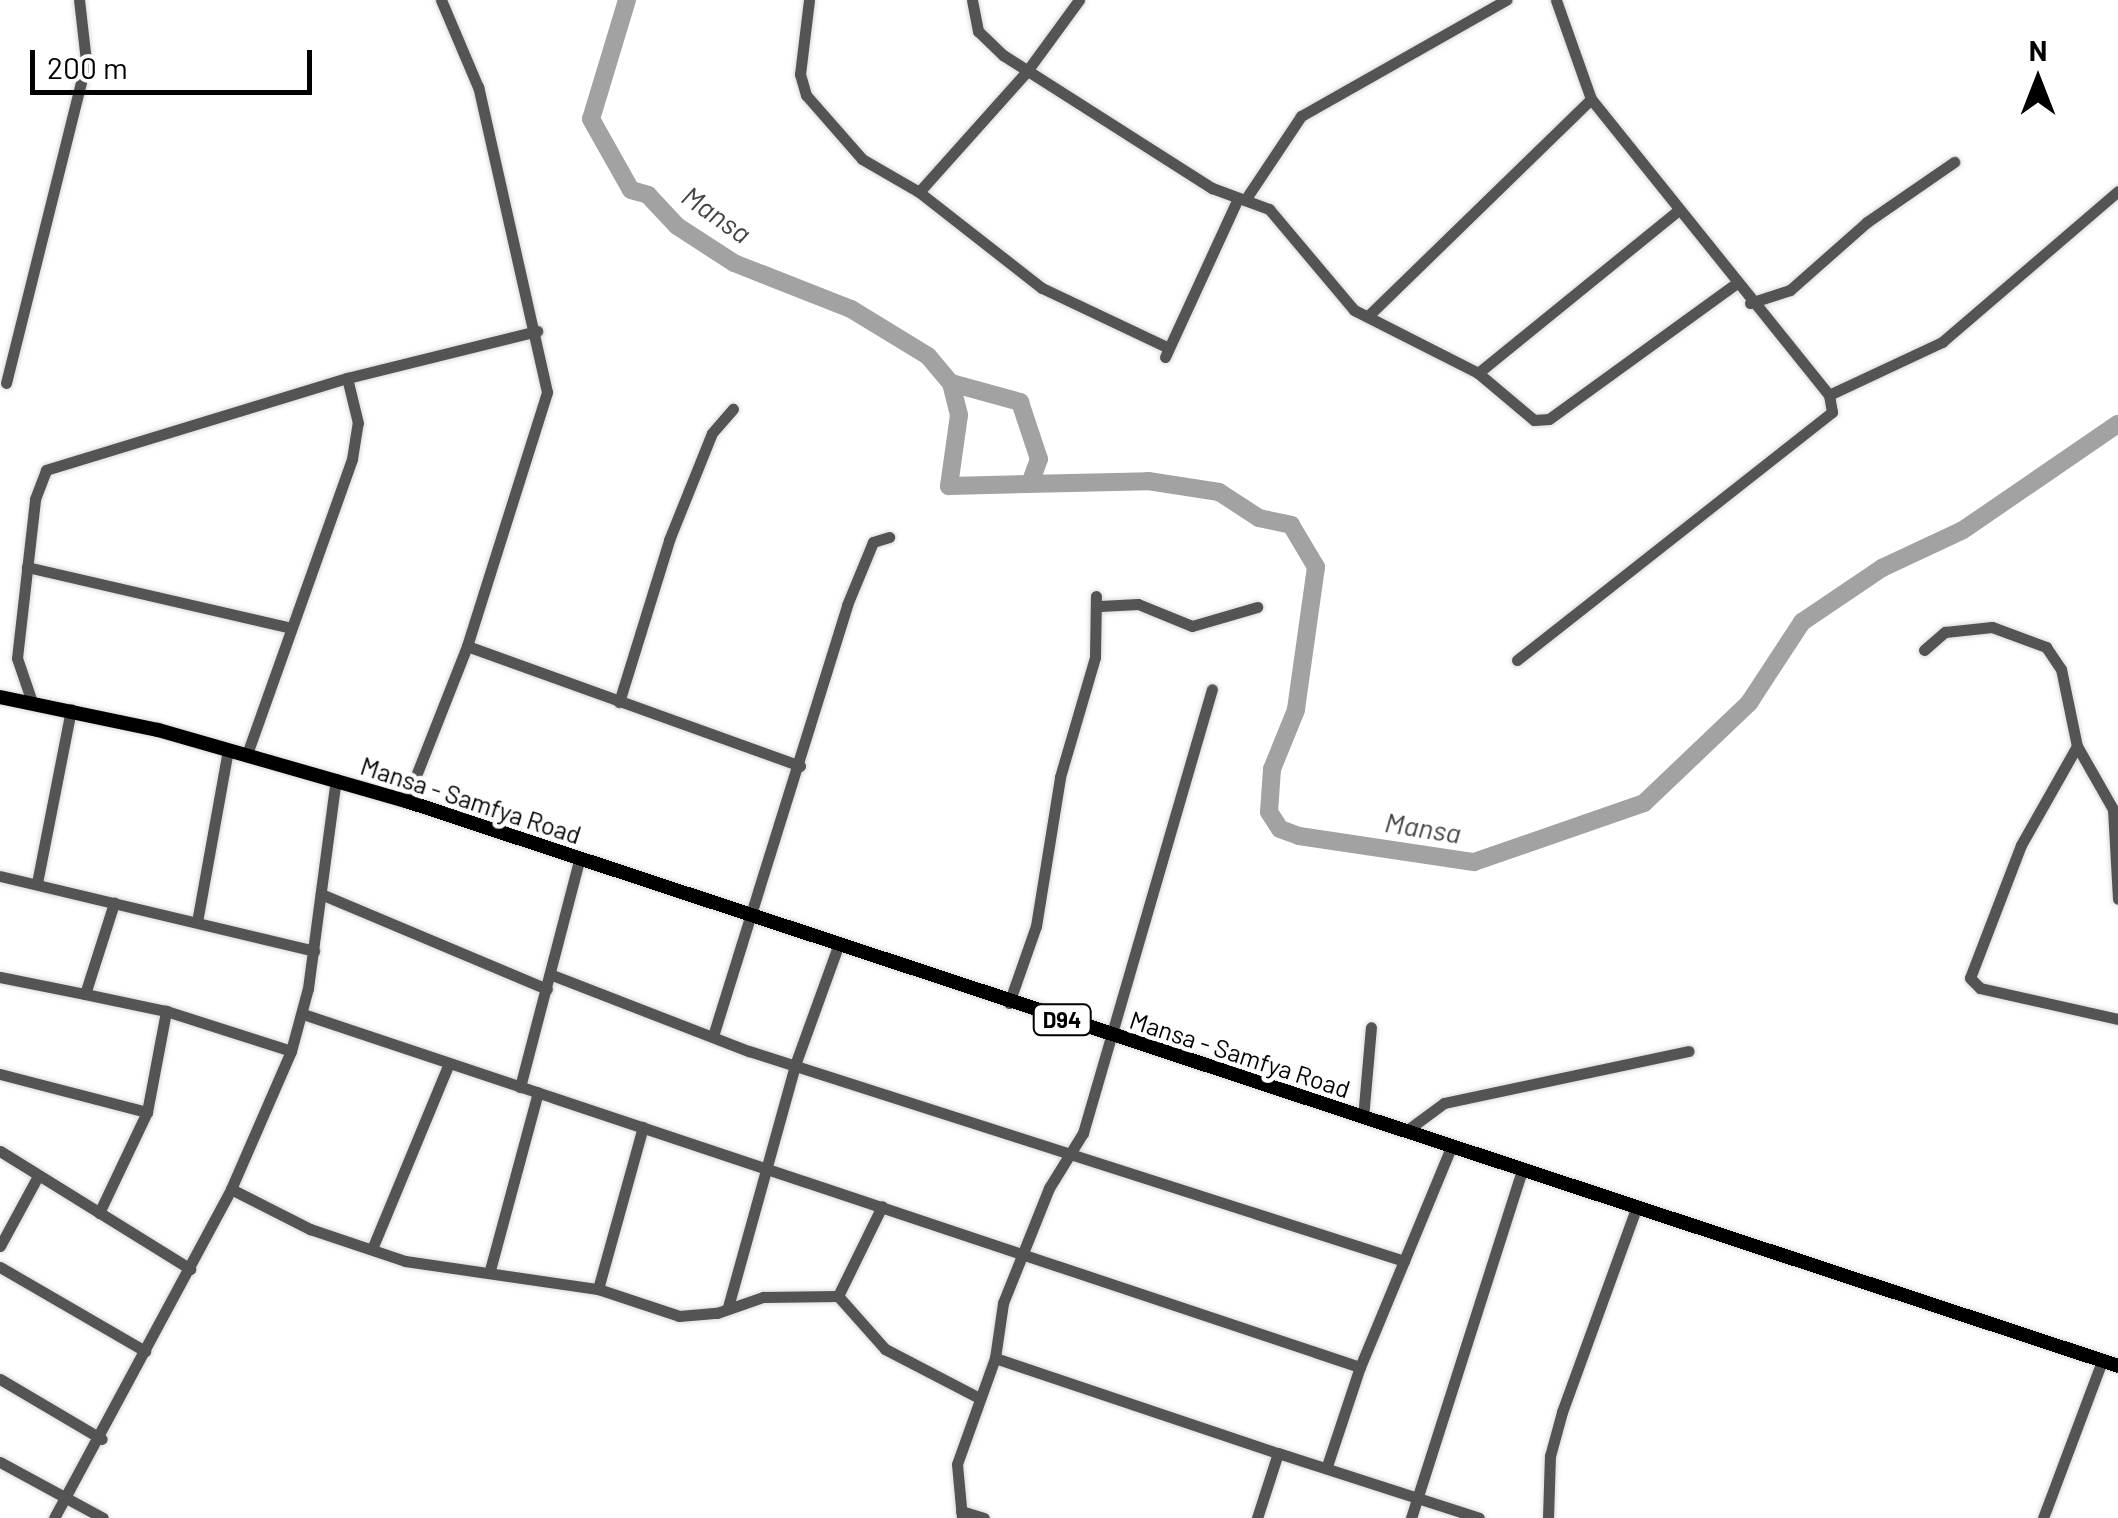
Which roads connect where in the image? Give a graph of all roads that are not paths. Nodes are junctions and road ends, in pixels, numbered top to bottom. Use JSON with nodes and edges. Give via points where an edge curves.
{"nodes":[{"id":1,"x":79,"y":0,"type":"edge"},
{"id":2,"x":441,"y":0,"type":"edge"},
{"id":3,"x":809,"y":0,"type":"edge"},
{"id":4,"x":972,"y":0,"type":"edge"},
{"id":5,"x":1080,"y":0,"type":"edge"},
{"id":6,"x":1506,"y":0,"type":"edge"},
{"id":7,"x":1556,"y":0,"type":"edge"},
{"id":8,"x":1027,"y":71,"type":"junction"},
{"id":9,"x":1591,"y":99,"type":"junction"},
{"id":10,"x":1954,"y":162,"type":"dead end"},
{"id":11,"x":2118,"y":191,"type":"edge"},
{"id":12,"x":919,"y":192,"type":"junction"},
{"id":13,"x":1241,"y":199,"type":"junction"},
{"id":14,"x":1676,"y":212,"type":"junction"},
{"id":15,"x":1734,"y":285,"type":"junction"},
{"id":16,"x":1750,"y":303,"type":"junction"},
{"id":17,"x":1368,"y":316,"type":"junction"},
{"id":18,"x":537,"y":331,"type":"junction"},
{"id":19,"x":1478,"y":373,"type":"junction"},
{"id":20,"x":347,"y":378,"type":"junction"},
{"id":21,"x":6,"y":383,"type":"dead end"},
{"id":22,"x":1829,"y":395,"type":"junction"},
{"id":23,"x":733,"y":409,"type":"dead end"},
{"id":24,"x":889,"y":537,"type":"dead end"},
{"id":25,"x":27,"y":567,"type":"junction"},
{"id":26,"x":1257,"y":607,"type":"dead end"},
{"id":27,"x":291,"y":628,"type":"junction"},
{"id":28,"x":466,"y":646,"type":"junction"},
{"id":29,"x":1924,"y":650,"type":"dead end"},
{"id":30,"x":1517,"y":660,"type":"dead end"},
{"id":31,"x":1212,"y":689,"type":"dead end"},
{"id":32,"x":0,"y":697,"type":"edge"},
{"id":33,"x":32,"y":702,"type":"junction"},
{"id":34,"x":619,"y":702,"type":"junction"},
{"id":35,"x":71,"y":710,"type":"junction"},
{"id":36,"x":2078,"y":746,"type":"junction"},
{"id":37,"x":228,"y":749,"type":"junction"},
{"id":38,"x":247,"y":754,"type":"junction"},
{"id":39,"x":800,"y":766,"type":"junction"},
{"id":40,"x":336,"y":780,"type":"junction"},
{"id":41,"x":406,"y":801,"type":"junction"},
{"id":42,"x":579,"y":860,"type":"junction"},
{"id":43,"x":0,"y":876,"type":"edge"},
{"id":44,"x":37,"y":883,"type":"junction"},
{"id":45,"x":321,"y":894,"type":"junction"},
{"id":46,"x":2118,"y":899,"type":"edge"},
{"id":47,"x":114,"y":903,"type":"junction"},
{"id":48,"x":751,"y":918,"type":"junction"},
{"id":49,"x":197,"y":922,"type":"junction"},
{"id":50,"x":838,"y":946,"type":"junction"},
{"id":51,"x":314,"y":951,"type":"junction"},
{"id":52,"x":550,"y":974,"type":"junction"},
{"id":53,"x":0,"y":977,"type":"edge"},
{"id":54,"x":547,"y":989,"type":"junction"},
{"id":55,"x":84,"y":994,"type":"junction"},
{"id":56,"x":1009,"y":1003,"type":"junction"},
{"id":57,"x":166,"y":1011,"type":"junction"},
{"id":58,"x":303,"y":1014,"type":"junction"},
{"id":59,"x":2118,"y":1019,"type":"edge"},
{"id":60,"x":1371,"y":1027,"type":"dead end"},
{"id":61,"x":713,"y":1036,"type":"junction"},
{"id":62,"x":1112,"y":1036,"type":"junction"},
{"id":63,"x":1688,"y":1050,"type":"dead end"},
{"id":64,"x":291,"y":1051,"type":"junction"},
{"id":65,"x":449,"y":1063,"type":"junction"},
{"id":66,"x":795,"y":1065,"type":"junction"},
{"id":67,"x":0,"y":1074,"type":"edge"},
{"id":68,"x":520,"y":1087,"type":"junction"},
{"id":69,"x":538,"y":1092,"type":"junction"},
{"id":70,"x":147,"y":1112,"type":"junction"},
{"id":71,"x":1364,"y":1118,"type":"junction"},
{"id":72,"x":643,"y":1127,"type":"junction"},
{"id":73,"x":1406,"y":1132,"type":"junction"},
{"id":74,"x":1451,"y":1147,"type":"junction"},
{"id":75,"x":0,"y":1152,"type":"edge"},
{"id":76,"x":1073,"y":1155,"type":"junction"},
{"id":77,"x":766,"y":1164,"type":"junction"},
{"id":78,"x":1522,"y":1171,"type":"junction"},
{"id":79,"x":38,"y":1176,"type":"junction"},
{"id":80,"x":231,"y":1189,"type":"junction"},
{"id":81,"x":882,"y":1206,"type":"junction"},
{"id":82,"x":1636,"y":1211,"type":"junction"},
{"id":83,"x":99,"y":1213,"type":"junction"},
{"id":84,"x":0,"y":1246,"type":"edge"},
{"id":85,"x":372,"y":1249,"type":"junction"},
{"id":86,"x":1025,"y":1254,"type":"junction"},
{"id":87,"x":1404,"y":1262,"type":"junction"},
{"id":88,"x":0,"y":1267,"type":"edge"},
{"id":89,"x":190,"y":1269,"type":"junction"},
{"id":90,"x":490,"y":1270,"type":"junction"},
{"id":91,"x":598,"y":1289,"type":"junction"},
{"id":92,"x":838,"y":1296,"type":"junction"},
{"id":93,"x":728,"y":1306,"type":"junction"},
{"id":94,"x":145,"y":1351,"type":"junction"},
{"id":95,"x":995,"y":1358,"type":"junction"},
{"id":96,"x":2102,"y":1362,"type":"junction"},
{"id":97,"x":2118,"y":1366,"type":"edge"},
{"id":98,"x":1360,"y":1367,"type":"junction"},
{"id":99,"x":0,"y":1379,"type":"edge"},
{"id":100,"x":980,"y":1398,"type":"junction"},
{"id":101,"x":102,"y":1439,"type":"junction"},
{"id":102,"x":1278,"y":1453,"type":"junction"},
{"id":103,"x":0,"y":1462,"type":"edge"},
{"id":104,"x":1327,"y":1466,"type":"junction"},
{"id":105,"x":1418,"y":1496,"type":"junction"},
{"id":106,"x":65,"y":1502,"type":"junction"},
{"id":107,"x":962,"y":1514,"type":"edge"},
{"id":108,"x":54,"y":1518,"type":"edge"},
{"id":109,"x":102,"y":1518,"type":"edge"},
{"id":110,"x":984,"y":1518,"type":"edge"},
{"id":111,"x":1257,"y":1518,"type":"edge"},
{"id":112,"x":1411,"y":1518,"type":"edge"},
{"id":113,"x":1478,"y":1518,"type":"edge"},
{"id":114,"x":1548,"y":1518,"type":"edge"},
{"id":115,"x":2044,"y":1518,"type":"edge"}],
"edges":[{"from":1,"to":21,"type":"street","via":[[86,61]]},
{"from":2,"to":18,"type":"street","via":[[478,87]]},
{"from":3,"to":12,"type":"street","via":[[800,74],[806,95],[862,159]]},
{"from":4,"to":8,"type":"street","via":[[978,32]]},
{"from":5,"to":8,"type":"street"},
{"from":6,"to":13,"type":"street","via":[[1301,116]]},
{"from":7,"to":9,"type":"street"},
{"from":8,"to":12,"type":"street"},
{"from":8,"to":13,"type":"street"},
{"from":9,"to":14,"type":"street"},
{"from":9,"to":17,"type":"street"},
{"from":10,"to":16,"type":"street","via":[[1868,222],[1790,290]]},
{"from":11,"to":22,"type":"street","via":[[1942,342]]},
{"from":12,"to":13,"type":"street","via":[[1042,288],[1167,353]]},
{"from":13,"to":17,"type":"street","via":[[1278,216],[1343,301]]},
{"from":14,"to":15,"type":"street"},
{"from":14,"to":19,"type":"street"},
{"from":15,"to":16,"type":"street"},
{"from":15,"to":19,"type":"street","via":[[1548,419],[1534,420]]},
{"from":16,"to":22,"type":"street"},
{"from":17,"to":19,"type":"street"},
{"from":18,"to":20,"type":"street"},
{"from":18,"to":28,"type":"street","via":[[546,378],[542,414]]},
{"from":20,"to":25,"type":"street","via":[[46,470]]},
{"from":20,"to":27,"type":"street","via":[[358,436]]},
{"from":22,"to":30,"type":"street","via":[[1832,412]]},
{"from":23,"to":34,"type":"street","via":[[712,434],[676,524]]},
{"from":24,"to":39,"type":"street","via":[[873,542],[860,569]]},
{"from":25,"to":27,"type":"street"},
{"from":25,"to":33,"type":"street","via":[[17,658]]},
{"from":26,"to":56,"type":"street","via":[[1192,626],[1138,604],[1098,601],[1095,658],[1055,801],[1036,926]]},
{"from":27,"to":38,"type":"street"},
{"from":28,"to":34,"type":"street"},
{"from":28,"to":41,"type":"street"},
{"from":29,"to":36,"type":"street","via":[[1946,632],[1992,627],[2046,648],[2060,669]]},
{"from":31,"to":62,"type":"street"},
{"from":32,"to":33,"type":"main road","name":"Mansa - Samfya Road","number":"D94"},
{"from":33,"to":35,"type":"main road","name":"Mansa - Samfya Road","number":"D94"},
{"from":34,"to":39,"type":"street"},
{"from":35,"to":37,"type":"main road","name":"Mansa - Samfya Road","number":"D94"},
{"from":35,"to":44,"type":"street"},
{"from":36,"to":46,"type":"street","via":[[2113,809]]},
{"from":36,"to":59,"type":"street","via":[[2021,845],[1970,978],[1980,988]]},
{"from":37,"to":38,"type":"main road","name":"Mansa - Samfya Road","number":"D94"},
{"from":37,"to":49,"type":"street"},
{"from":38,"to":40,"type":"main road","name":"Mansa - Samfya Road","number":"D94"},
{"from":39,"to":48,"type":"street"},
{"from":40,"to":41,"type":"main road","name":"Mansa - Samfya Road","number":"D94"},
{"from":40,"to":45,"type":"street"},
{"from":41,"to":42,"type":"main road","name":"Mansa - Samfya Road","number":"D94"},
{"from":42,"to":48,"type":"main road","name":"Mansa - Samfya Road","number":"D94"},
{"from":42,"to":52,"type":"street"},
{"from":43,"to":44,"type":"street"},
{"from":44,"to":47,"type":"street"},
{"from":45,"to":51,"type":"street"},
{"from":45,"to":54,"type":"street"},
{"from":47,"to":49,"type":"street"},
{"from":47,"to":55,"type":"street"},
{"from":48,"to":50,"type":"main road","name":"Mansa - Samfya Road","number":"D94"},
{"from":48,"to":61,"type":"street"},
{"from":49,"to":51,"type":"street"},
{"from":50,"to":56,"type":"main road","name":"Mansa - Samfya Road","number":"D94"},
{"from":50,"to":66,"type":"street"},
{"from":51,"to":58,"type":"street"},
{"from":52,"to":54,"type":"street"},
{"from":52,"to":61,"type":"street"},
{"from":53,"to":55,"type":"street"},
{"from":54,"to":68,"type":"street"},
{"from":55,"to":57,"type":"street"},
{"from":56,"to":62,"type":"main road","name":"Mansa - Samfya Road","number":"D94"},
{"from":57,"to":64,"type":"street"},
{"from":57,"to":70,"type":"street"},
{"from":58,"to":64,"type":"street"},
{"from":58,"to":65,"type":"street"},
{"from":60,"to":71,"type":"street"},
{"from":61,"to":66,"type":"street"},
{"from":62,"to":71,"type":"main road","name":"Mansa - Samfya Road","number":"D94"},
{"from":62,"to":76,"type":"street"},
{"from":63,"to":73,"type":"street","via":[[1444,1103]]},
{"from":64,"to":80,"type":"street"},
{"from":65,"to":68,"type":"street"},
{"from":65,"to":85,"type":"street"},
{"from":66,"to":76,"type":"street"},
{"from":66,"to":77,"type":"street"},
{"from":67,"to":70,"type":"street"},
{"from":68,"to":69,"type":"street"},
{"from":69,"to":72,"type":"street"},
{"from":69,"to":90,"type":"street"},
{"from":70,"to":83,"type":"street"},
{"from":71,"to":73,"type":"main road","name":"Mansa - Samfya Road","number":"D94"},
{"from":72,"to":77,"type":"street"},
{"from":72,"to":91,"type":"street"},
{"from":73,"to":74,"type":"main road","name":"Mansa - Samfya Road","number":"D94"},
{"from":74,"to":78,"type":"main road","name":"Mansa - Samfya Road","number":"D94"},
{"from":74,"to":87,"type":"street"},
{"from":75,"to":79,"type":"street"},
{"from":76,"to":86,"type":"street","via":[[1050,1188]]},
{"from":76,"to":87,"type":"street"},
{"from":77,"to":81,"type":"street"},
{"from":77,"to":93,"type":"street"},
{"from":78,"to":82,"type":"main road","name":"Mansa - Samfya Road","number":"D94"},
{"from":78,"to":105,"type":"street"},
{"from":79,"to":83,"type":"street"},
{"from":79,"to":84,"type":"street"},
{"from":80,"to":85,"type":"street","via":[[310,1229]]},
{"from":80,"to":89,"type":"street"},
{"from":81,"to":86,"type":"street"},
{"from":81,"to":92,"type":"street"},
{"from":82,"to":96,"type":"main road","name":"Mansa - Samfya Road","number":"D94"},
{"from":82,"to":114,"type":"street","via":[[1562,1412],[1550,1456]]},
{"from":83,"to":89,"type":"street"},
{"from":85,"to":90,"type":"street","via":[[441,1268]]},
{"from":86,"to":95,"type":"street","via":[[1002,1303]]},
{"from":86,"to":98,"type":"street"},
{"from":87,"to":98,"type":"street"},
{"from":88,"to":94,"type":"street"},
{"from":89,"to":94,"type":"street"},
{"from":90,"to":91,"type":"street"},
{"from":91,"to":93,"type":"street","via":[[679,1316]]},
{"from":92,"to":93,"type":"street","via":[[762,1297]]},
{"from":92,"to":100,"type":"street","via":[[898,1358]]},
{"from":94,"to":101,"type":"street"},
{"from":95,"to":100,"type":"street"},
{"from":95,"to":102,"type":"street"},
{"from":96,"to":97,"type":"main road","name":"Mansa - Samfya Road","number":"D94"},
{"from":96,"to":115,"type":"street"},
{"from":98,"to":104,"type":"street"},
{"from":99,"to":101,"type":"street"},
{"from":100,"to":107,"type":"street","via":[[957,1464]]},
{"from":101,"to":106,"type":"street"},
{"from":102,"to":104,"type":"street"},
{"from":102,"to":111,"type":"street"},
{"from":103,"to":106,"type":"street"},
{"from":104,"to":105,"type":"street"},
{"from":105,"to":112,"type":"street"},
{"from":105,"to":113,"type":"street"},
{"from":106,"to":108,"type":"street"},
{"from":106,"to":109,"type":"street"},
{"from":107,"to":110,"type":"street"}]}
